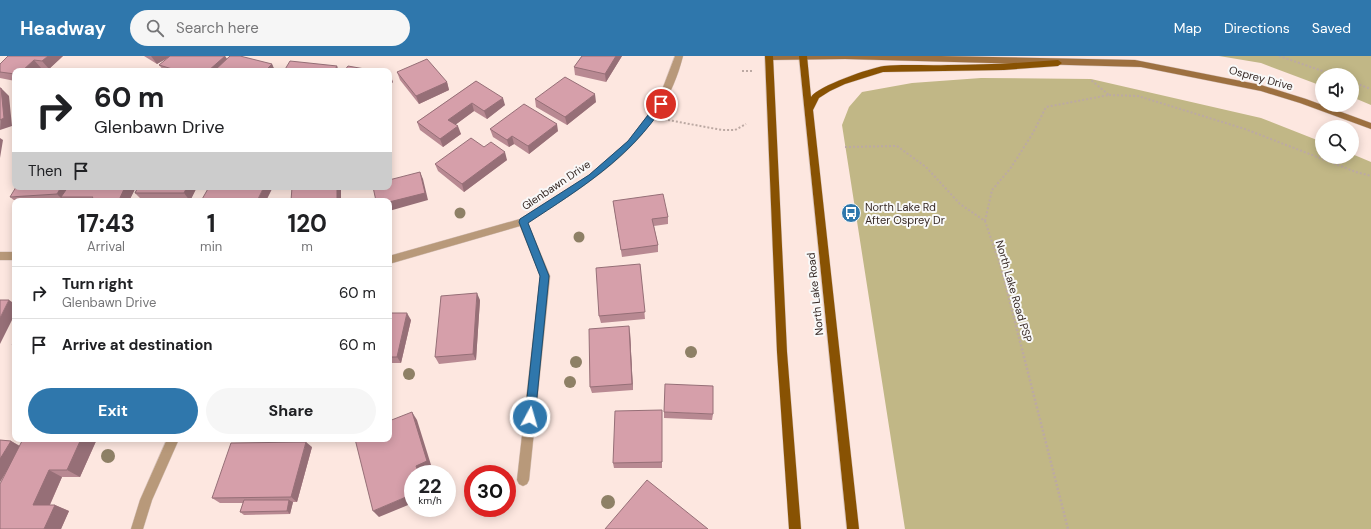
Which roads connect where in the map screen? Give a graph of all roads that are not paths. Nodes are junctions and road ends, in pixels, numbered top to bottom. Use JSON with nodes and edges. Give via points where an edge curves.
{"nodes":[{"id":1,"x":679,"y":56,"type":"edge"},
{"id":2,"x":769,"y":56,"type":"edge"},
{"id":3,"x":803,"y":56,"type":"edge"},
{"id":4,"x":1089,"y":56,"type":"edge"},
{"id":5,"x":1058,"y":63,"type":"junction"},
{"id":6,"x":1141,"y":64,"type":"junction"},
{"id":7,"x":809,"y":110,"type":"junction"},
{"id":8,"x":1371,"y":126,"type":"edge"},
{"id":9,"x":523,"y":222,"type":"junction"},
{"id":10,"x":0,"y":256,"type":"edge"},
{"id":11,"x":12,"y":256,"type":"edge"},
{"id":12,"x":392,"y":259,"type":"edge"},
{"id":13,"x":173,"y":442,"type":"edge"},
{"id":14,"x":523,"y":480,"type":"dead end"},
{"id":15,"x":137,"y":529,"type":"edge"},
{"id":16,"x":796,"y":529,"type":"edge"},
{"id":17,"x":854,"y":529,"type":"edge"}],
"edges":[{"from":1,"to":9,"type":"street","name":"Glenbawn Drive","via":[[661,104],[631,143],[592,177]]},
{"from":2,"to":3,"type":"street","name":"Osprey Drive"},
{"from":2,"to":16,"type":"main road","via":[[782,352]]},
{"from":3,"to":5,"type":"street","name":"Osprey Drive"},
{"from":3,"to":7,"type":"main road","name":"North Lake Road"},
{"from":4,"to":6,"type":"street","name":"Osprey Drive"},
{"from":5,"to":6,"type":"street","name":"Osprey Drive"},
{"from":5,"to":7,"type":"main road","via":[[1004,67],[883,69],[827,89],[816,96]]},
{"from":6,"to":8,"type":"street","name":"Osprey Drive","via":[[1262,89]]},
{"from":7,"to":17,"type":"main road","name":"North Lake Road"},
{"from":9,"to":12,"type":"street","name":"Glenbawn Drive"},
{"from":9,"to":14,"type":"street","via":[[545,276]]},
{"from":10,"to":11,"type":"street"},
{"from":13,"to":15,"type":"street","via":[[146,500]]}]}
